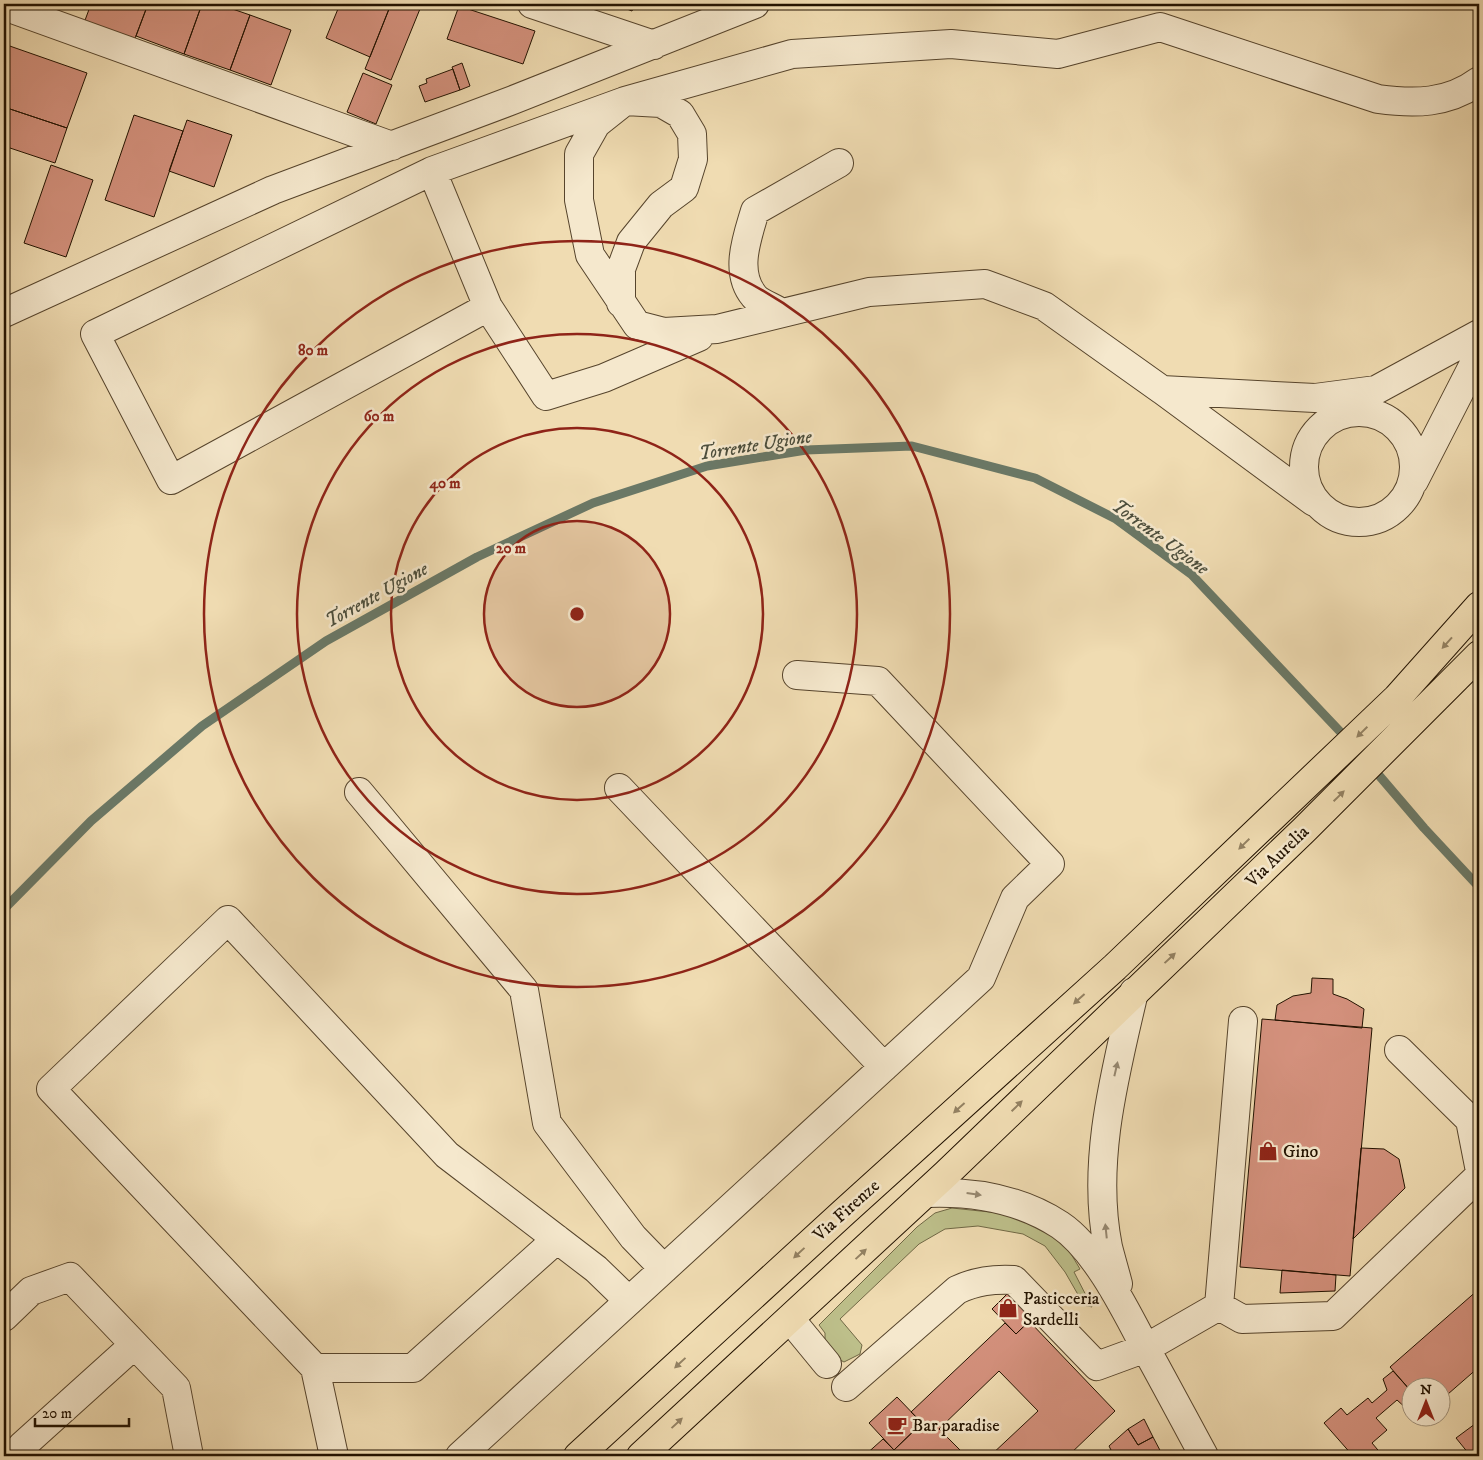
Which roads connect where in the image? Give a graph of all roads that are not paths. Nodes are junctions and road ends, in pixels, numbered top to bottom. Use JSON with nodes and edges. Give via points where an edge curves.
{"nodes":[{"id":1,"x":532,"y":4,"type":"edge"},
{"id":2,"x":755,"y":4,"type":"edge"},
{"id":3,"x":4,"y":6,"type":"edge"},
{"id":4,"x":654,"y":45,"type":"junction"},
{"id":5,"x":1479,"y":81,"type":"edge"},
{"id":6,"x":625,"y":100,"type":"junction"},
{"id":7,"x":392,"y":146,"type":"junction"},
{"id":8,"x":839,"y":163,"type":"dead end"},
{"id":9,"x":432,"y":172,"type":"junction"},
{"id":10,"x":621,"y":303,"type":"junction"},
{"id":11,"x":488,"y":307,"type":"junction"},
{"id":12,"x":780,"y":312,"type":"junction"},
{"id":13,"x":4,"y":313,"type":"edge"},
{"id":14,"x":717,"y":329,"type":"junction"},
{"id":15,"x":1479,"y":334,"type":"edge"},
{"id":16,"x":1479,"y":354,"type":"edge"},
{"id":17,"x":1162,"y":390,"type":"junction"},
{"id":18,"x":1410,"y":487,"type":"junction"},
{"id":19,"x":1317,"y":504,"type":"junction"},
{"id":20,"x":1479,"y":606,"type":"edge"},
{"id":21,"x":1479,"y":655,"type":"edge"},
{"id":22,"x":797,"y":675,"type":"dead end"},
{"id":23,"x":618,"y":788,"type":"dead end"},
{"id":24,"x":359,"y":792,"type":"dead end"},
{"id":25,"x":1115,"y":967,"type":"joint"},
{"id":26,"x":1134,"y":992,"type":"junction"},
{"id":27,"x":1243,"y":1021,"type":"dead end"},
{"id":28,"x":1398,"y":1050,"type":"dead end"},
{"id":29,"x":884,"y":1067,"type":"junction"},
{"id":30,"x":1479,"y":1166,"type":"edge"},
{"id":31,"x":1479,"y":1176,"type":"edge"},
{"id":32,"x":926,"y":1193,"type":"junction"},
{"id":33,"x":557,"y":1239,"type":"junction"},
{"id":34,"x":664,"y":1269,"type":"junction"},
{"id":35,"x":630,"y":1301,"type":"junction"},
{"id":36,"x":1219,"y":1306,"type":"junction"},
{"id":37,"x":1126,"y":1312,"type":"junction"},
{"id":38,"x":4,"y":1316,"type":"edge"},
{"id":39,"x":790,"y":1319,"type":"junction"},
{"id":40,"x":134,"y":1345,"type":"junction"},
{"id":41,"x":1146,"y":1348,"type":"junction"},
{"id":42,"x":827,"y":1364,"type":"dead end"},
{"id":43,"x":315,"y":1368,"type":"junction"},
{"id":44,"x":846,"y":1387,"type":"dead end"},
{"id":45,"x":22,"y":1446,"type":"dead end"},
{"id":46,"x":189,"y":1456,"type":"edge"},
{"id":47,"x":334,"y":1456,"type":"edge"},
{"id":48,"x":460,"y":1456,"type":"edge"},
{"id":49,"x":578,"y":1456,"type":"edge"},
{"id":50,"x":641,"y":1456,"type":"edge"},
{"id":51,"x":1204,"y":1456,"type":"edge"}],
"edges":[{"from":1,"to":4,"type":"street"},
{"from":2,"to":4,"type":"street"},
{"from":3,"to":7,"type":"street"},
{"from":4,"to":7,"type":"street"},
{"from":5,"to":6,"type":"street","via":[[1453,96],[1431,102],[1378,100],[1160,27],[1058,54],[951,44],[792,54]]},
{"from":6,"to":9,"type":"street"},
{"from":6,"to":10,"type":"street","via":[[596,124],[579,154],[579,200],[590,255]]},
{"from":6,"to":10,"type":"street","via":[[661,103],[680,114],[692,134],[693,158],[684,188],[661,205],[631,242],[621,269]]},
{"from":7,"to":13,"type":"street","via":[[273,190]]},
{"from":8,"to":12,"type":"street","via":[[755,211],[746,243],[743,276],[754,297]]},
{"from":9,"to":11,"type":"street"},
{"from":9,"to":11,"type":"street","via":[[95,334],[171,480]]},
{"from":10,"to":14,"type":"street","via":[[637,325],[664,332]]},
{"from":11,"to":14,"type":"street","via":[[546,396],[604,378]]},
{"from":12,"to":14,"type":"street"},
{"from":12,"to":17,"type":"street","via":[[869,292],[985,284],[1044,306]]},
{"from":15,"to":17,"type":"street","via":[[1376,390],[1315,398]]},
{"from":16,"to":18,"type":"street"},
{"from":17,"to":19,"type":"street"},
{"from":18,"to":19,"type":"street","via":[[1403,501],[1391,512],[1361,522],[1345,521],[1330,515]]},
{"from":18,"to":19,"type":"street","via":[[1414,471],[1408,441],[1386,419],[1356,411],[1327,421],[1307,445],[1303,460],[1304,476],[1308,492]]},
{"from":20,"to":25,"type":"main road","name":"Via Aurelia","one_way":true,"via":[[1397,698]]},
{"from":26,"to":21,"type":"main road","name":"Via Aurelia","one_way":true,"via":[[1304,830]]},
{"from":22,"to":29,"type":"street","via":[[878,682],[1050,864],[1015,898],[981,978]]},
{"from":23,"to":29,"type":"street"},
{"from":24,"to":34,"type":"street","via":[[524,990],[547,1123],[633,1237]]},
{"from":25,"to":49,"type":"main road","name":"Via Firenze","one_way":true},
{"from":32,"to":26,"type":"main road","one_way":true},
{"from":37,"to":26,"type":"street","one_way":true,"via":[[1108,1246],[1103,1201],[1104,1152],[1112,1086]]},
{"from":27,"to":36,"type":"street"},
{"from":28,"to":30,"type":"street","via":[[1470,1120]]},
{"from":29,"to":34,"type":"street"},
{"from":31,"to":36,"type":"street","via":[[1333,1316],[1242,1319]]},
{"from":32,"to":37,"type":"street","one_way":true,"via":[[981,1195],[1019,1205],[1061,1226],[1086,1250]]},
{"from":39,"to":32,"type":"main road","one_way":true},
{"from":33,"to":35,"type":"street"},
{"from":33,"to":43,"type":"street","via":[[413,1368]]},
{"from":33,"to":43,"type":"street","via":[[447,1155],[228,920],[51,1089]]},
{"from":34,"to":35,"type":"street"},
{"from":35,"to":48,"type":"street"},
{"from":36,"to":41,"type":"street"},
{"from":37,"to":41,"type":"street"},
{"from":38,"to":40,"type":"street","via":[[31,1292],[70,1278]]},
{"from":39,"to":42,"type":"street"},
{"from":50,"to":39,"type":"main road","one_way":true},
{"from":40,"to":45,"type":"street"},
{"from":40,"to":46,"type":"street","via":[[176,1388]]},
{"from":41,"to":44,"type":"street","via":[[1097,1366],[1014,1280],[994,1279],[957,1290]]},
{"from":41,"to":51,"type":"street"},
{"from":43,"to":47,"type":"street"}]}
